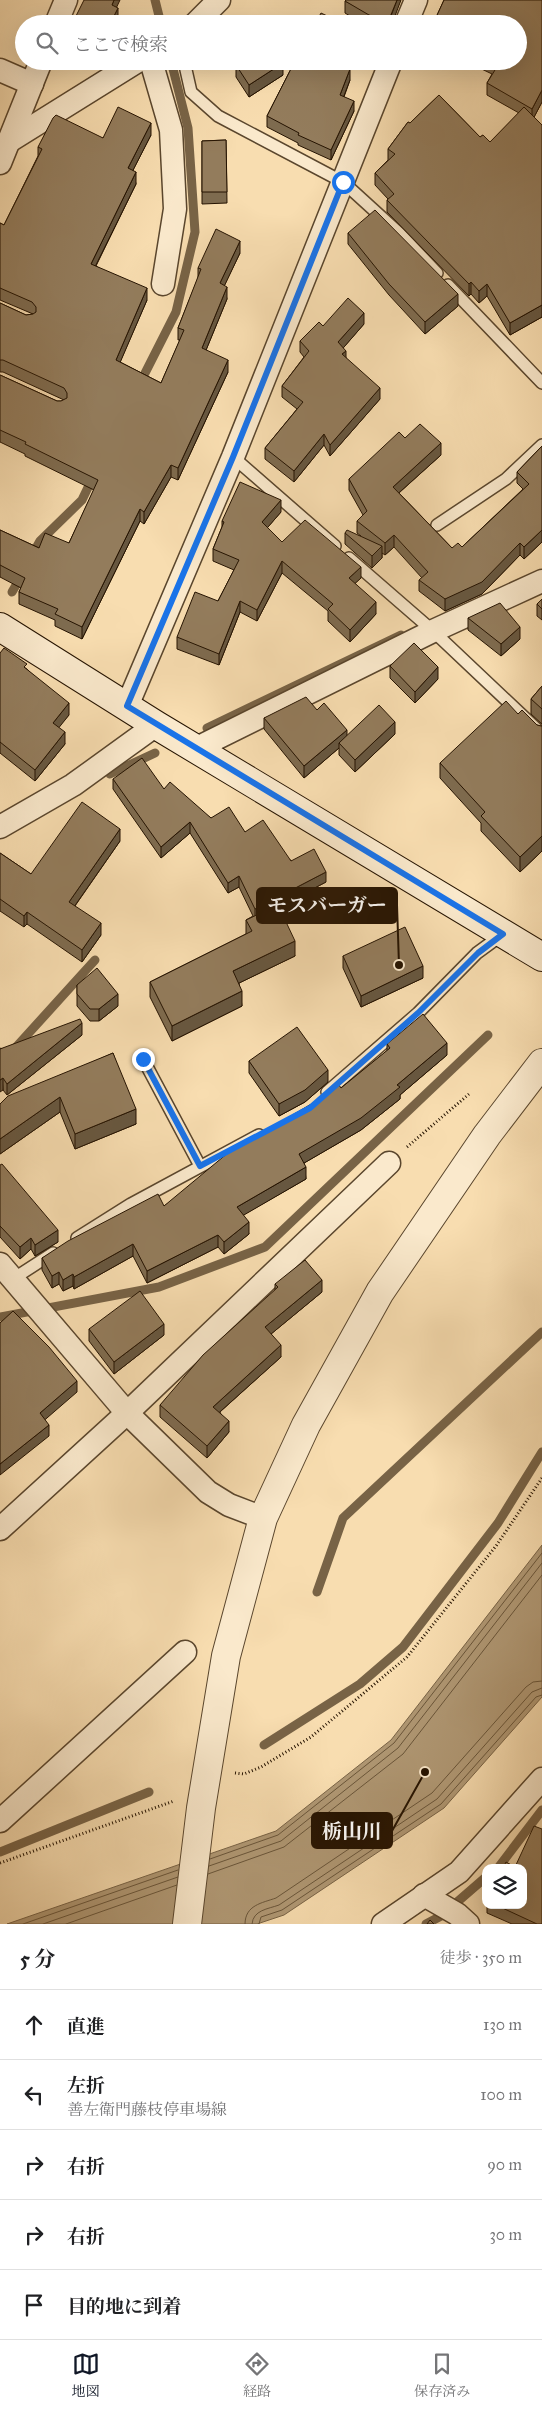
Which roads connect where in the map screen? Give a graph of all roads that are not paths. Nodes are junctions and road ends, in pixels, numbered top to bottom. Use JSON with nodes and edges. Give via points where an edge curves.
{"nodes":[{"id":1,"x":66,"y":0,"type":"edge"},
{"id":2,"x":219,"y":0,"type":"edge"},
{"id":3,"x":416,"y":0,"type":"edge"},
{"id":4,"x":60,"y":15,"type":"edge"},
{"id":5,"x":204,"y":15,"type":"edge"},
{"id":6,"x":410,"y":15,"type":"edge"},
{"id":7,"x":0,"y":70,"type":"edge"},
{"id":8,"x":37,"y":70,"type":"edge"},
{"id":9,"x":125,"y":70,"type":"edge"},
{"id":10,"x":153,"y":70,"type":"edge"},
{"id":11,"x":186,"y":70,"type":"edge"},
{"id":12,"x":387,"y":70,"type":"edge"},
{"id":13,"x":32,"y":84,"type":"junction"},
{"id":14,"x":4,"y":152,"type":"edge"},
{"id":15,"x":343,"y":182,"type":"junction"},
{"id":16,"x":163,"y":284,"type":"dead end"},
{"id":17,"x":542,"y":383,"type":"edge"},
{"id":18,"x":542,"y":445,"type":"edge"},
{"id":19,"x":233,"y":457,"type":"junction"},
{"id":20,"x":437,"y":525,"type":"dead end"},
{"id":21,"x":542,"y":581,"type":"edge"},
{"id":22,"x":0,"y":627,"type":"edge"},
{"id":23,"x":433,"y":631,"type":"junction"},
{"id":24,"x":127,"y":706,"type":"junction"},
{"id":25,"x":156,"y":725,"type":"junction"},
{"id":26,"x":542,"y":734,"type":"edge"},
{"id":27,"x":195,"y":749,"type":"junction"},
{"id":28,"x":0,"y":827,"type":"edge"},
{"id":29,"x":503,"y":934,"type":"junction"},
{"id":30,"x":542,"y":957,"type":"edge"},
{"id":31,"x":143,"y":1059,"type":"dead end"},
{"id":32,"x":542,"y":1063,"type":"edge"},
{"id":33,"x":317,"y":1102,"type":"edge"},
{"id":34,"x":268,"y":1131,"type":"edge"},
{"id":35,"x":389,"y":1163,"type":"road end"},
{"id":36,"x":200,"y":1166,"type":"junction"},
{"id":37,"x":6,"y":1272,"type":"edge"},
{"id":38,"x":127,"y":1413,"type":"junction"},
{"id":39,"x":263,"y":1518,"type":"junction"},
{"id":40,"x":0,"y":1528,"type":"edge"},
{"id":41,"x":185,"y":1652,"type":"dead end"},
{"id":42,"x":542,"y":1779,"type":"edge"},
{"id":43,"x":0,"y":1822,"type":"edge"},
{"id":44,"x":424,"y":1895,"type":"junction"},
{"id":45,"x":187,"y":1924,"type":"edge"},
{"id":46,"x":383,"y":1924,"type":"edge"},
{"id":47,"x":468,"y":1924,"type":"edge"}],
"edges":[{"from":1,"to":4,"type":"street"},
{"from":2,"to":5,"type":"street"},
{"from":3,"to":6,"type":"street"},
{"from":7,"to":13,"type":"street"},
{"from":8,"to":13,"type":"street"},
{"from":9,"to":14,"type":"street"},
{"from":10,"to":16,"type":"street","via":[[171,130],[175,209]]},
{"from":11,"to":15,"type":"lane","via":[[191,92],[218,116]]},
{"from":12,"to":15,"type":"street"},
{"from":13,"to":14,"type":"street"},
{"from":15,"to":17,"type":"lane","via":[[399,233]]},
{"from":15,"to":19,"type":"street"},
{"from":18,"to":20,"type":"lane","via":[[506,479]]},
{"from":19,"to":23,"type":"lane"},
{"from":19,"to":24,"type":"street"},
{"from":21,"to":23,"type":"street"},
{"from":22,"to":24,"type":"street"},
{"from":23,"to":26,"type":"lane"},
{"from":23,"to":27,"type":"street"},
{"from":24,"to":25,"type":"street"},
{"from":25,"to":27,"type":"street"},
{"from":25,"to":28,"type":"street","via":[[73,785]]},
{"from":27,"to":29,"type":"street"},
{"from":29,"to":30,"type":"street"},
{"from":29,"to":33,"type":"lane","via":[[478,953],[418,1013]]},
{"from":31,"to":36,"type":"lane"},
{"from":32,"to":39,"type":"street","via":[[487,1135],[380,1292],[306,1425]]},
{"from":34,"to":36,"type":"lane"},
{"from":35,"to":38,"type":"street"},
{"from":36,"to":37,"type":"lane","via":[[64,1246]]},
{"from":37,"to":38,"type":"street"},
{"from":38,"to":39,"type":"street","via":[[208,1492],[229,1505]]},
{"from":38,"to":40,"type":"street"},
{"from":39,"to":45,"type":"street","via":[[226,1656]]},
{"from":41,"to":43,"type":"street"},
{"from":42,"to":44,"type":"street","via":[[459,1872]]},
{"from":44,"to":46,"type":"street"},
{"from":44,"to":47,"type":"street"}]}
